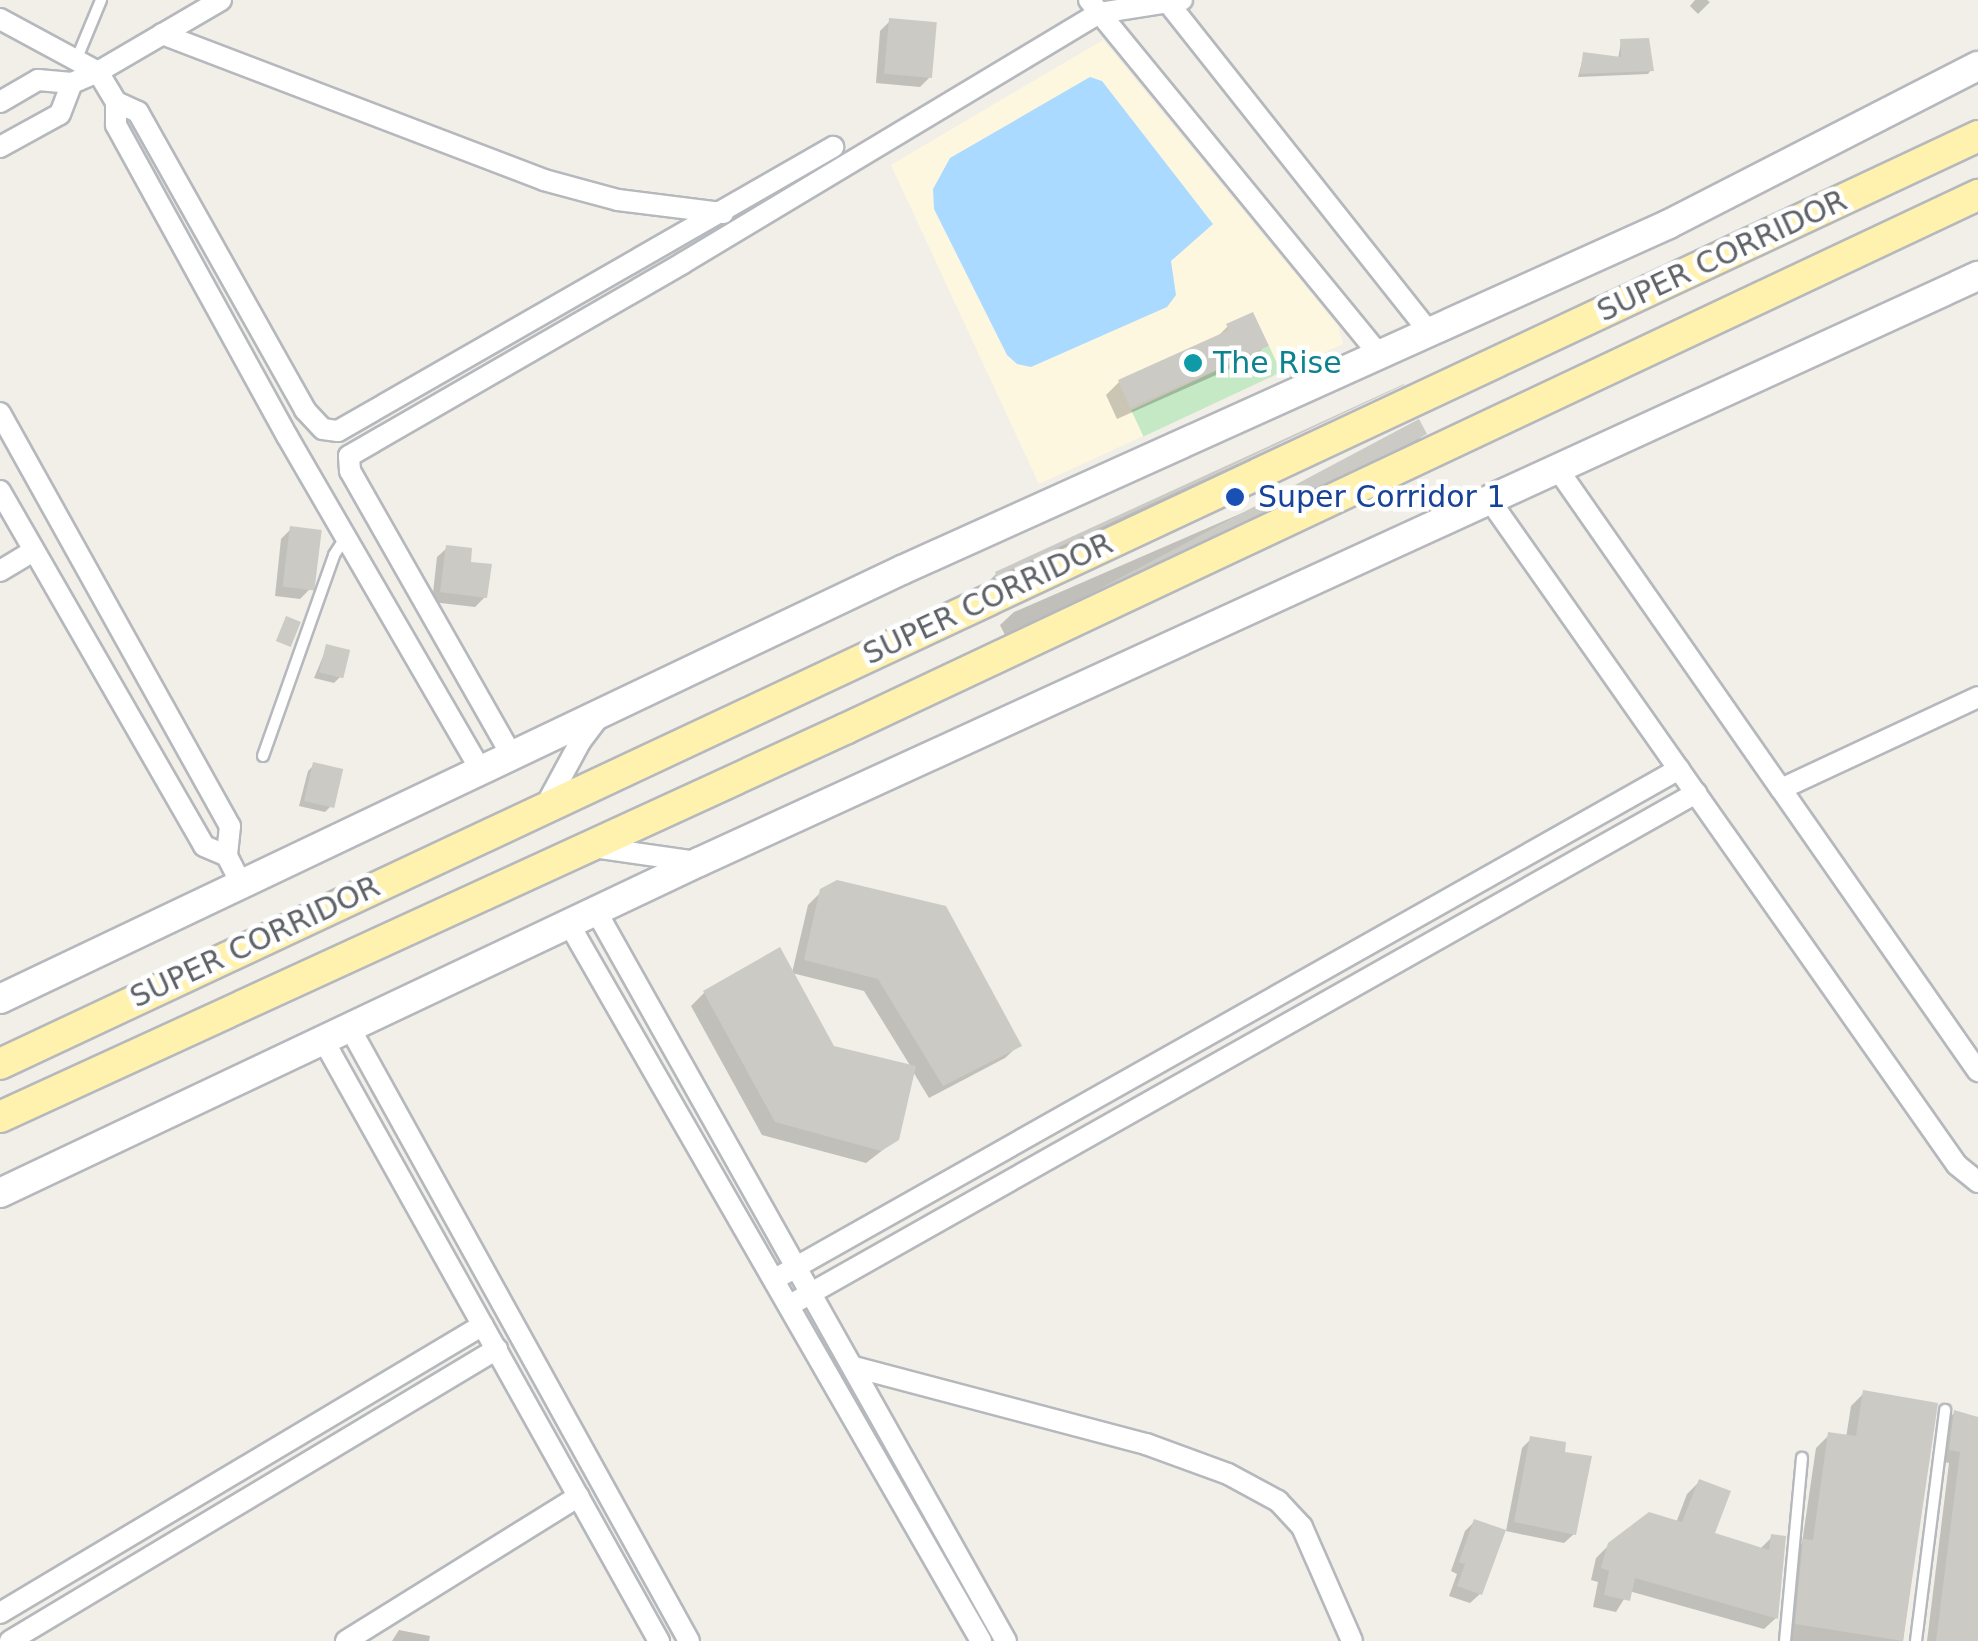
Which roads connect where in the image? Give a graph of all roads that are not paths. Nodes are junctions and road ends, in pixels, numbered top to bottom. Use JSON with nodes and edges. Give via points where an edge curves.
{"nodes":[{"id":1,"x":101,"y":0,"type":"edge"},
{"id":2,"x":220,"y":0,"type":"edge"},
{"id":3,"x":1173,"y":2,"type":"edge"},
{"id":4,"x":1094,"y":6,"type":"edge"},
{"id":5,"x":0,"y":20,"type":"edge"},
{"id":6,"x":162,"y":34,"type":"junction"},
{"id":7,"x":77,"y":58,"type":"junction"},
{"id":8,"x":1978,"y":66,"type":"edge"},
{"id":9,"x":98,"y":72,"type":"junction"},
{"id":10,"x":72,"y":83,"type":"junction"},
{"id":11,"x":0,"y":102,"type":"edge"},
{"id":12,"x":116,"y":102,"type":"junction"},
{"id":13,"x":1978,"y":136,"type":"edge"},
{"id":14,"x":0,"y":147,"type":"edge"},
{"id":15,"x":833,"y":147,"type":"dead end"},
{"id":16,"x":1978,"y":195,"type":"edge"},
{"id":17,"x":723,"y":213,"type":"junction"},
{"id":18,"x":1978,"y":276,"type":"edge"},
{"id":19,"x":1428,"y":329,"type":"junction"},
{"id":20,"x":1377,"y":352,"type":"junction"},
{"id":21,"x":0,"y":413,"type":"edge"},
{"id":22,"x":1560,"y":471,"type":"junction"},
{"id":23,"x":0,"y":491,"type":"edge"},
{"id":24,"x":1491,"y":502,"type":"junction"},
{"id":25,"x":7,"y":520,"type":"edge"},
{"id":26,"x":346,"y":538,"type":"junction"},
{"id":27,"x":33,"y":551,"type":"junction"},
{"id":28,"x":0,"y":571,"type":"edge"},
{"id":29,"x":1978,"y":697,"type":"edge"},
{"id":30,"x":602,"y":714,"type":"junction"},
{"id":31,"x":262,"y":756,"type":"dead end"},
{"id":32,"x":512,"y":756,"type":"junction"},
{"id":33,"x":1679,"y":769,"type":"junction"},
{"id":34,"x":481,"y":770,"type":"junction"},
{"id":35,"x":1781,"y":788,"type":"junction"},
{"id":36,"x":1696,"y":793,"type":"junction"},
{"id":37,"x":546,"y":805,"type":"junction"},
{"id":38,"x":590,"y":847,"type":"junction"},
{"id":39,"x":227,"y":856,"type":"junction"},
{"id":40,"x":699,"y":862,"type":"junction"},
{"id":41,"x":241,"y":884,"type":"junction"},
{"id":42,"x":596,"y":911,"type":"junction"},
{"id":43,"x":569,"y":924,"type":"junction"},
{"id":44,"x":0,"y":998,"type":"edge"},
{"id":45,"x":351,"y":1030,"type":"junction"},
{"id":46,"x":326,"y":1042,"type":"junction"},
{"id":47,"x":0,"y":1064,"type":"edge"},
{"id":48,"x":1978,"y":1071,"type":"edge"},
{"id":49,"x":0,"y":1117,"type":"edge"},
{"id":50,"x":1978,"y":1182,"type":"edge"},
{"id":51,"x":0,"y":1193,"type":"edge"},
{"id":52,"x":798,"y":1266,"type":"junction"},
{"id":53,"x":775,"y":1279,"type":"junction"},
{"id":54,"x":812,"y":1292,"type":"junction"},
{"id":55,"x":790,"y":1306,"type":"junction"},
{"id":56,"x":484,"y":1325,"type":"junction"},
{"id":57,"x":497,"y":1349,"type":"junction"},
{"id":58,"x":854,"y":1368,"type":"junction"},
{"id":59,"x":1945,"y":1410,"type":"dead end"},
{"id":60,"x":1802,"y":1458,"type":"dead end"},
{"id":61,"x":579,"y":1496,"type":"junction"},
{"id":62,"x":0,"y":1613,"type":"edge"},
{"id":63,"x":10,"y":1641,"type":"edge"},
{"id":64,"x":346,"y":1641,"type":"edge"},
{"id":65,"x":659,"y":1641,"type":"edge"},
{"id":66,"x":689,"y":1641,"type":"edge"},
{"id":67,"x":981,"y":1641,"type":"edge"},
{"id":68,"x":1006,"y":1641,"type":"edge"},
{"id":69,"x":1352,"y":1641,"type":"edge"},
{"id":70,"x":1785,"y":1641,"type":"edge"},
{"id":71,"x":1916,"y":1641,"type":"edge"}],
"edges":[{"from":1,"to":7,"type":"lane"},
{"from":2,"to":6,"type":"street"},
{"from":3,"to":4,"type":"street"},
{"from":3,"to":19,"type":"street"},
{"from":4,"to":20,"type":"street"},
{"from":4,"to":32,"type":"street","via":[[684,263],[349,456],[350,471]]},
{"from":5,"to":7,"type":"street"},
{"from":6,"to":9,"type":"street"},
{"from":6,"to":17,"type":"street","via":[[544,180],[618,200]]},
{"from":7,"to":9,"type":"street"},
{"from":8,"to":19,"type":"street","via":[[1669,224]]},
{"from":9,"to":10,"type":"street"},
{"from":9,"to":12,"type":"street"},
{"from":10,"to":11,"type":"street","via":[[38,80]]},
{"from":10,"to":14,"type":"street","via":[[60,114]]},
{"from":12,"to":17,"type":"street","via":[[138,112],[305,410],[323,430],[360,423]]},
{"from":12,"to":26,"type":"street","via":[[116,125]]},
{"from":13,"to":37,"type":"main road","name":"SUPER CORRIDOR"},
{"from":15,"to":17,"type":"street"},
{"from":16,"to":38,"type":"main road","name":"SUPER CORRIDOR"},
{"from":18,"to":22,"type":"street"},
{"from":19,"to":20,"type":"street"},
{"from":20,"to":30,"type":"street","via":[[1311,370]]},
{"from":21,"to":39,"type":"street","via":[[230,826]]},
{"from":22,"to":24,"type":"street"},
{"from":22,"to":35,"type":"street"},
{"from":23,"to":25,"type":"street"},
{"from":24,"to":33,"type":"street"},
{"from":24,"to":40,"type":"street"},
{"from":25,"to":27,"type":"street"},
{"from":26,"to":31,"type":"lane","via":[[334,554]]},
{"from":26,"to":34,"type":"street"},
{"from":27,"to":28,"type":"street"},
{"from":27,"to":39,"type":"street","via":[[204,846]]},
{"from":29,"to":35,"type":"street"},
{"from":30,"to":32,"type":"street"},
{"from":30,"to":37,"type":"street"},
{"from":32,"to":34,"type":"street"},
{"from":33,"to":36,"type":"street"},
{"from":33,"to":52,"type":"street"},
{"from":34,"to":41,"type":"street"},
{"from":35,"to":48,"type":"street"},
{"from":36,"to":50,"type":"street","via":[[1957,1165]]},
{"from":36,"to":54,"type":"street"},
{"from":37,"to":47,"type":"main road","name":"SUPER CORRIDOR"},
{"from":38,"to":40,"type":"street"},
{"from":38,"to":49,"type":"main road","name":"SUPER CORRIDOR"},
{"from":39,"to":41,"type":"street"},
{"from":40,"to":42,"type":"street"},
{"from":41,"to":44,"type":"street"},
{"from":42,"to":43,"type":"street"},
{"from":42,"to":52,"type":"street"},
{"from":43,"to":45,"type":"street"},
{"from":43,"to":53,"type":"street"},
{"from":45,"to":46,"type":"street"},
{"from":45,"to":66,"type":"street"},
{"from":46,"to":51,"type":"street"},
{"from":46,"to":56,"type":"street"},
{"from":52,"to":53,"type":"street"},
{"from":52,"to":54,"type":"street"},
{"from":53,"to":55,"type":"street"},
{"from":54,"to":55,"type":"street"},
{"from":54,"to":58,"type":"street"},
{"from":55,"to":67,"type":"street"},
{"from":56,"to":57,"type":"street"},
{"from":56,"to":62,"type":"street"},
{"from":57,"to":61,"type":"street"},
{"from":57,"to":63,"type":"street"},
{"from":58,"to":68,"type":"street"},
{"from":58,"to":69,"type":"street","via":[[1146,1444],[1278,1501],[1302,1527]]},
{"from":59,"to":71,"type":"lane"},
{"from":60,"to":70,"type":"lane"},
{"from":61,"to":64,"type":"street"},
{"from":61,"to":65,"type":"street"}]}
